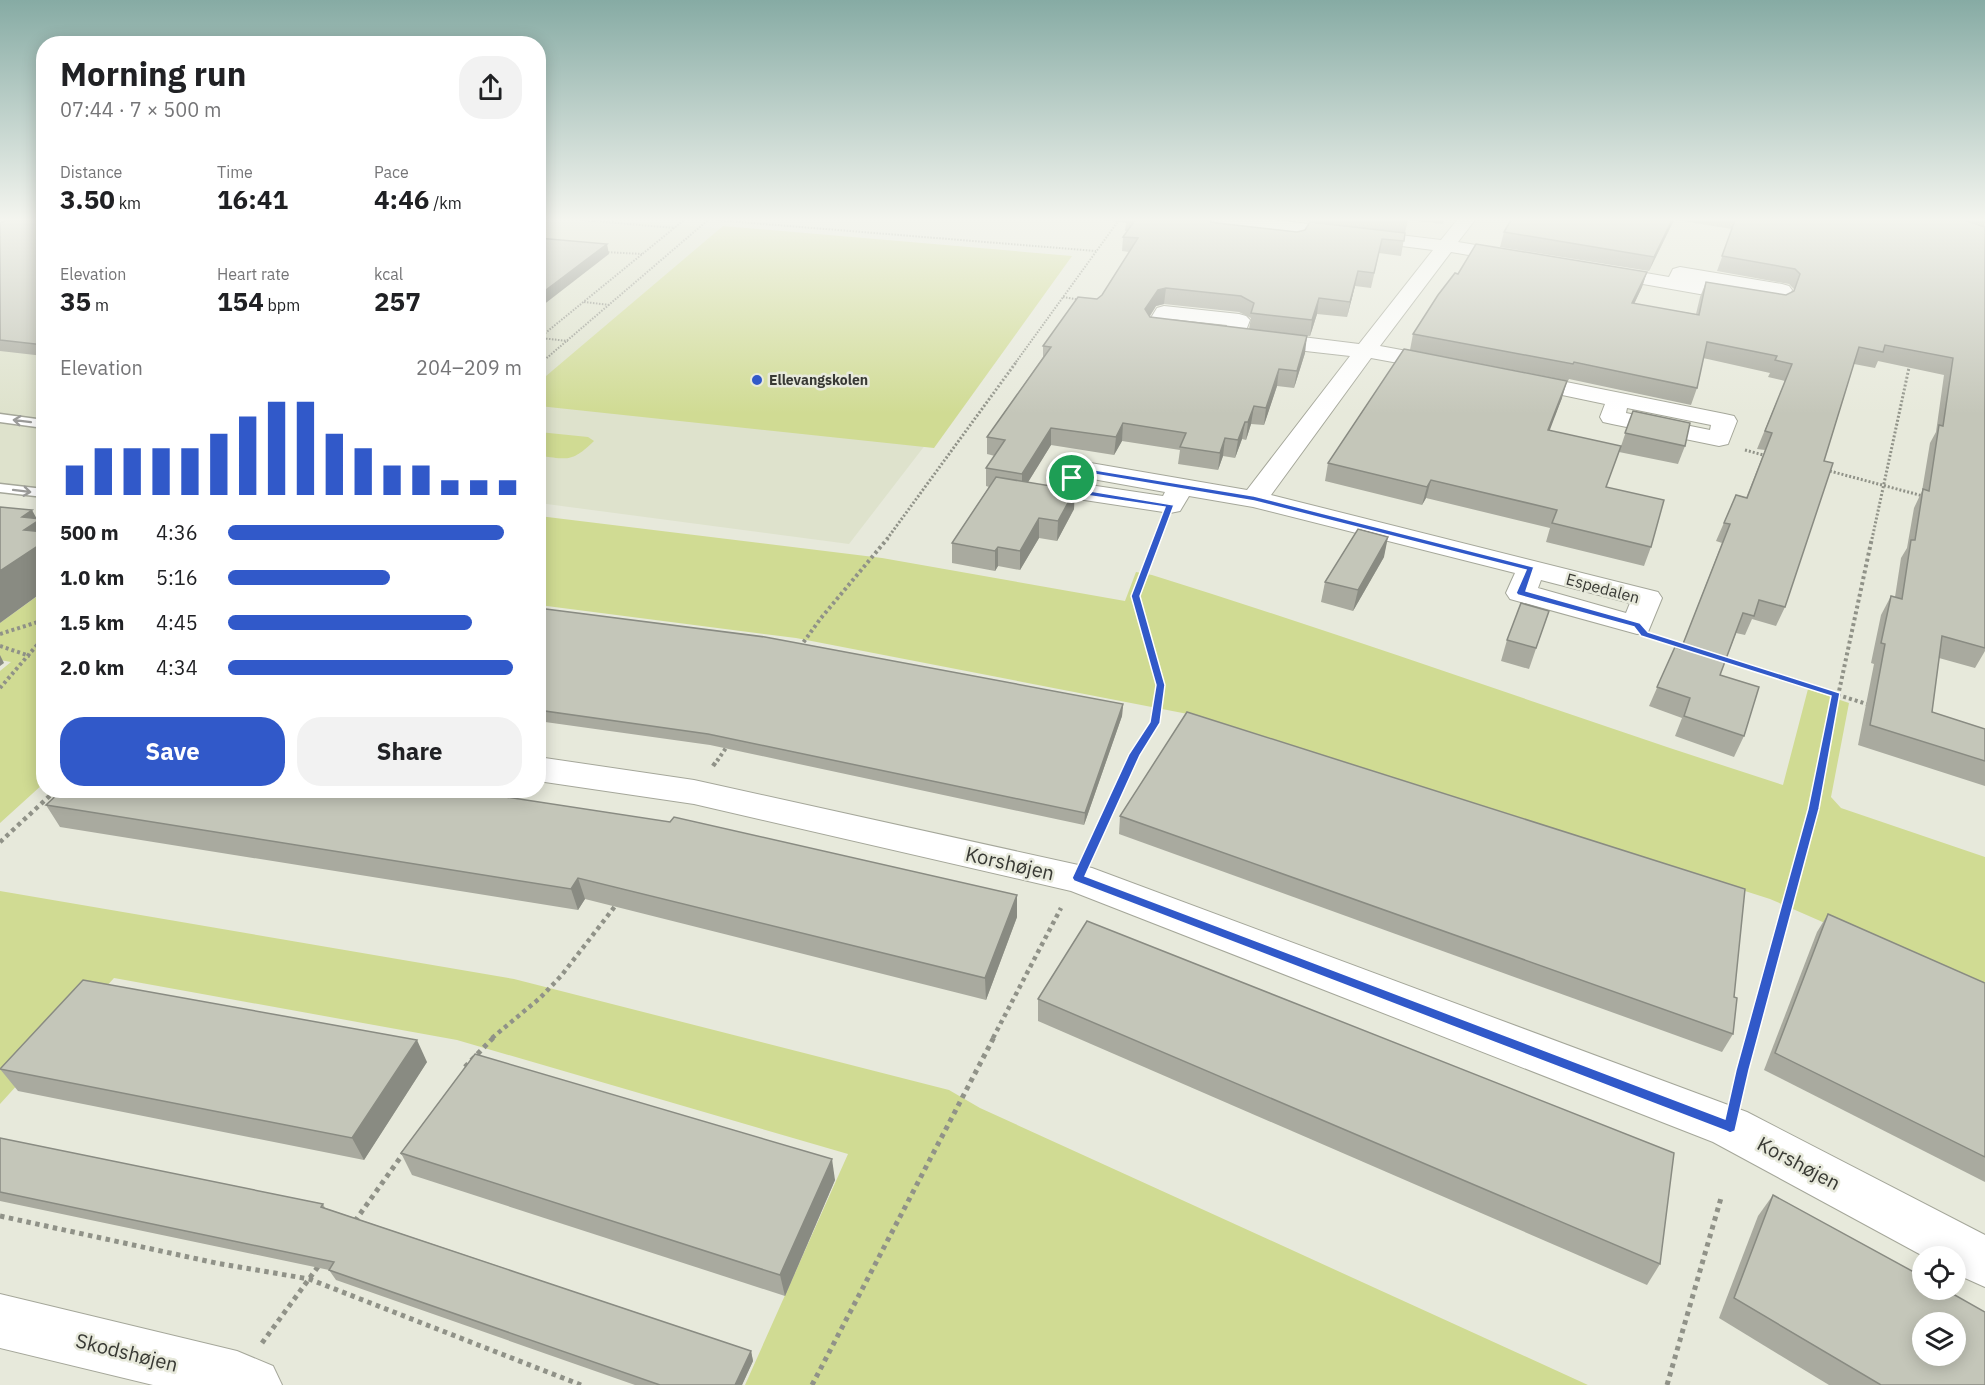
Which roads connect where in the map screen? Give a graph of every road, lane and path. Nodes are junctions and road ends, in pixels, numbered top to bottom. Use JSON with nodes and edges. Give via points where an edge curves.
{"nodes":[{"id":1,"x":604,"y":285,"type":"edge"},
{"id":2,"x":633,"y":285,"type":"edge"},
{"id":3,"x":1072,"y":285,"type":"edge"},
{"id":4,"x":1416,"y":285,"type":"edge"},
{"id":5,"x":1063,"y":297,"type":"junction"},
{"id":6,"x":1086,"y":300,"type":"edge"},
{"id":7,"x":583,"y":302,"type":"junction"},
{"id":8,"x":610,"y":305,"type":"junction"},
{"id":9,"x":546,"y":332,"type":"edge"},
{"id":10,"x":1234,"y":336,"type":"edge"},
{"id":11,"x":546,"y":339,"type":"edge"},
{"id":12,"x":568,"y":341,"type":"junction"},
{"id":13,"x":1364,"y":352,"type":"junction"},
{"id":14,"x":1911,"y":358,"type":"edge"},
{"id":15,"x":546,"y":359,"type":"edge"},
{"id":16,"x":1459,"y":368,"type":"edge"},
{"id":17,"x":1505,"y":377,"type":"edge"},
{"id":18,"x":0,"y":418,"type":"edge"},
{"id":19,"x":36,"y":423,"type":"edge"},
{"id":20,"x":1719,"y":439,"type":"joint"},
{"id":21,"x":1778,"y":458,"type":"edge"},
{"id":22,"x":1824,"y":470,"type":"edge"},
{"id":23,"x":1882,"y":483,"type":"junction"},
{"id":24,"x":0,"y":488,"type":"edge"},
{"id":25,"x":36,"y":492,"type":"edge"},
{"id":26,"x":1176,"y":495,"type":"joint"},
{"id":27,"x":1254,"y":499,"type":"junction"},
{"id":28,"x":1933,"y":499,"type":"edge"},
{"id":29,"x":36,"y":623,"type":"edge"},
{"id":30,"x":1637,"y":625,"type":"joint"},
{"id":31,"x":0,"y":634,"type":"edge"},
{"id":32,"x":0,"y":646,"type":"edge"},
{"id":33,"x":800,"y":647,"type":"edge"},
{"id":34,"x":36,"y":648,"type":"edge"},
{"id":35,"x":1690,"y":648,"type":"edge"},
{"id":36,"x":1712,"y":655,"type":"edge"},
{"id":37,"x":30,"y":656,"type":"junction"},
{"id":38,"x":0,"y":688,"type":"edge"},
{"id":39,"x":1836,"y":695,"type":"junction"},
{"id":40,"x":1871,"y":705,"type":"edge"},
{"id":41,"x":730,"y":743,"type":"edge"},
{"id":42,"x":546,"y":771,"type":"edge"},
{"id":43,"x":694,"y":792,"type":"junction"},
{"id":44,"x":47,"y":798,"type":"edge"},
{"id":45,"x":0,"y":842,"type":"edge"},
{"id":46,"x":1078,"y":878,"type":"junction"},
{"id":47,"x":620,"y":899,"type":"edge"},
{"id":48,"x":1051,"y":926,"type":"dead end"},
{"id":49,"x":459,"y":1076,"type":"edge"},
{"id":50,"x":1730,"y":1127,"type":"junction"},
{"id":51,"x":411,"y":1142,"type":"edge"},
{"id":52,"x":1721,"y":1198,"type":"dead end"},
{"id":53,"x":0,"y":1216,"type":"edge"},
{"id":54,"x":350,"y":1226,"type":"edge"},
{"id":55,"x":322,"y":1262,"type":"edge"},
{"id":56,"x":1985,"y":1262,"type":"edge"},
{"id":57,"x":309,"y":1279,"type":"junction"},
{"id":58,"x":0,"y":1321,"type":"edge"},
{"id":59,"x":245,"y":1382,"type":"edge"},
{"id":60,"x":581,"y":1385,"type":"edge"},
{"id":61,"x":812,"y":1385,"type":"edge"},
{"id":62,"x":1667,"y":1385,"type":"edge"}],
"edges":[{"from":1,"to":7,"type":"path"},
{"from":2,"to":8,"type":"path"},
{"from":3,"to":5,"type":"path"},
{"from":4,"to":13,"type":"street"},
{"from":5,"to":6,"type":"path"},
{"from":5,"to":33,"type":"path","via":[[874,557]]},
{"from":7,"to":8,"type":"path"},
{"from":7,"to":9,"type":"path"},
{"from":8,"to":12,"type":"path"},
{"from":10,"to":13,"type":"street"},
{"from":11,"to":12,"type":"path"},
{"from":12,"to":15,"type":"path"},
{"from":13,"to":16,"type":"street"},
{"from":13,"to":27,"type":"street"},
{"from":14,"to":23,"type":"path"},
{"from":17,"to":20,"type":"street","via":[[1619,400],[1612,417]]},
{"from":19,"to":18,"type":"lane","one_way":true},
{"from":20,"to":21,"type":"path","via":[[1720,445]]},
{"from":22,"to":23,"type":"path"},
{"from":23,"to":28,"type":"path"},
{"from":23,"to":39,"type":"path"},
{"from":24,"to":25,"type":"lane","one_way":true},
{"from":26,"to":27,"type":"street","name":"Espedalen"},
{"from":26,"to":46,"type":"path","via":[[1135,596],[1160,685],[1155,723],[1135,754]]},
{"from":27,"to":30,"type":"street","name":"Espedalen","via":[[1647,598]]},
{"from":29,"to":31,"type":"path"},
{"from":30,"to":35,"type":"path","via":[[1645,634]]},
{"from":32,"to":37,"type":"path"},
{"from":34,"to":37,"type":"path"},
{"from":36,"to":39,"type":"path"},
{"from":37,"to":38,"type":"path"},
{"from":39,"to":40,"type":"path"},
{"from":39,"to":50,"type":"path","via":[[1813,809]]},
{"from":41,"to":43,"type":"path"},
{"from":42,"to":43,"type":"street","name":"Korshøjen"},
{"from":43,"to":46,"type":"street","name":"Korshøjen"},
{"from":44,"to":45,"type":"path"},
{"from":46,"to":50,"type":"street","name":"Korshøjen"},
{"from":47,"to":49,"type":"path","via":[[580,957],[538,999],[480,1047]]},
{"from":48,"to":61,"type":"path"},
{"from":50,"to":56,"type":"street","name":"Korshøjen"},
{"from":51,"to":54,"type":"path"},
{"from":52,"to":62,"type":"path"},
{"from":53,"to":57,"type":"path"},
{"from":55,"to":57,"type":"path"},
{"from":57,"to":59,"type":"path"},
{"from":57,"to":60,"type":"path"},
{"from":58,"to":59,"type":"street","name":"Skodshøjen"}]}
